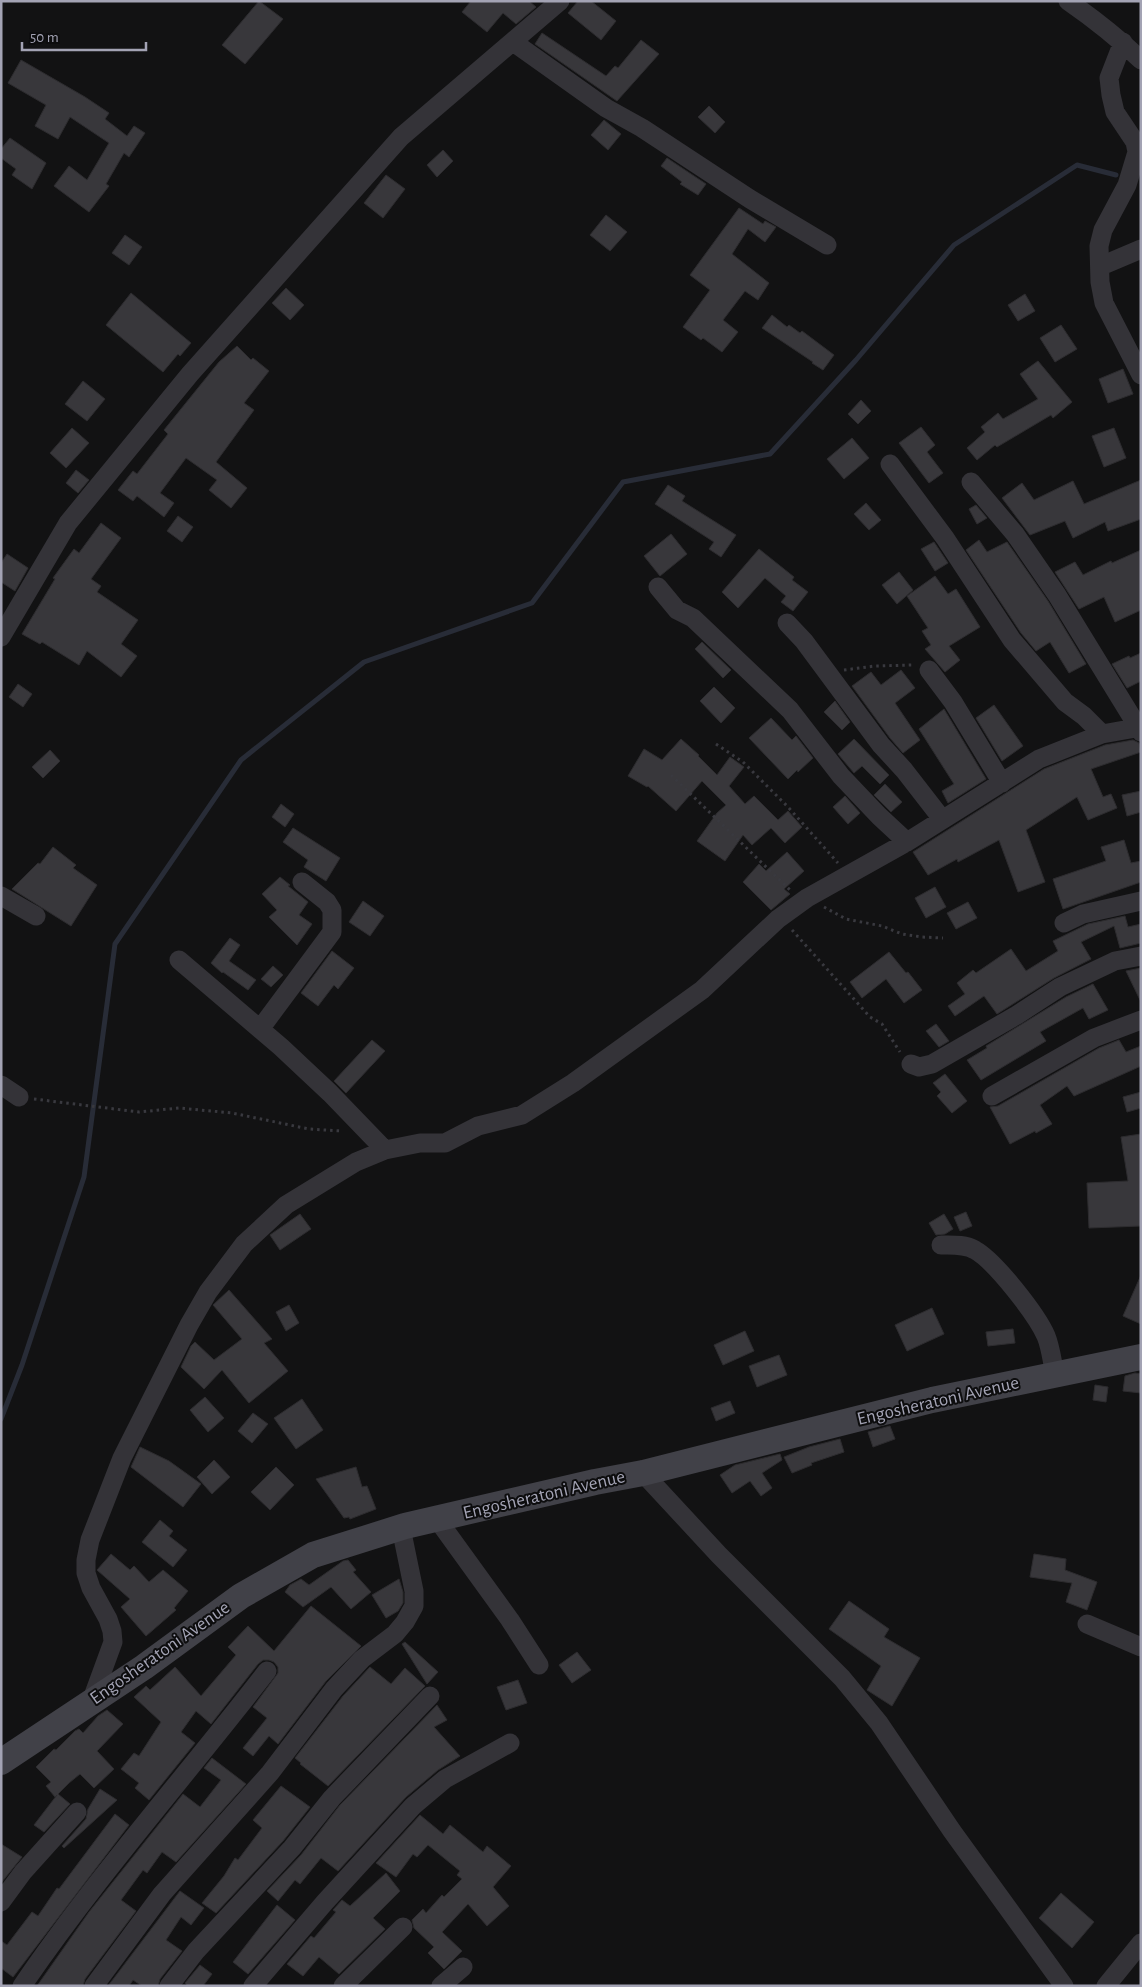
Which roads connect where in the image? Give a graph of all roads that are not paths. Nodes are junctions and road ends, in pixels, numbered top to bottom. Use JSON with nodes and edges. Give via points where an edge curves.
{"nodes":[{"id":1,"x":1068,"y":1,"type":"edge"},
{"id":2,"x":556,"y":3,"type":"edge"},
{"id":3,"x":513,"y":42,"type":"junction"},
{"id":4,"x":1123,"y":42,"type":"junction"},
{"id":5,"x":1141,"y":60,"type":"edge"},
{"id":6,"x":827,"y":245,"type":"dead end"},
{"id":7,"x":1141,"y":249,"type":"edge"},
{"id":8,"x":1101,"y":266,"type":"junction"},
{"id":9,"x":1141,"y":376,"type":"edge"},
{"id":10,"x":890,"y":464,"type":"dead end"},
{"id":11,"x":971,"y":482,"type":"dead end"},
{"id":12,"x":658,"y":587,"type":"dead end"},
{"id":13,"x":787,"y":623,"type":"dead end"},
{"id":14,"x":1,"y":637,"type":"edge"},
{"id":15,"x":929,"y":670,"type":"road end"},
{"id":16,"x":1140,"y":729,"type":"edge"},
{"id":17,"x":1102,"y":734,"type":"junction"},
{"id":18,"x":1002,"y":783,"type":"junction"},
{"id":19,"x":942,"y":819,"type":"junction"},
{"id":20,"x":906,"y":842,"type":"junction"},
{"id":21,"x":302,"y":882,"type":"dead end"},
{"id":22,"x":1,"y":896,"type":"edge"},
{"id":23,"x":1141,"y":901,"type":"edge"},
{"id":24,"x":36,"y":916,"type":"dead end"},
{"id":25,"x":1064,"y":923,"type":"dead end"},
{"id":26,"x":1141,"y":956,"type":"edge"},
{"id":27,"x":179,"y":960,"type":"dead end"},
{"id":28,"x":1141,"y":1020,"type":"edge"},
{"id":29,"x":260,"y":1029,"type":"junction"},
{"id":30,"x":911,"y":1064,"type":"road end"},
{"id":31,"x":1,"y":1085,"type":"edge"},
{"id":32,"x":19,"y":1096,"type":"road end"},
{"id":33,"x":992,"y":1096,"type":"dead end"},
{"id":34,"x":385,"y":1150,"type":"junction"},
{"id":35,"x":941,"y":1245,"type":"dead end"},
{"id":36,"x":1141,"y":1357,"type":"edge"},
{"id":37,"x":1055,"y":1374,"type":"junction"},
{"id":38,"x":644,"y":1473,"type":"junction"},
{"id":39,"x":437,"y":1519,"type":"junction"},
{"id":40,"x":401,"y":1528,"type":"junction"},
{"id":41,"x":1087,"y":1624,"type":"dead end"},
{"id":42,"x":1141,"y":1647,"type":"edge"},
{"id":43,"x":538,"y":1665,"type":"dead end"},
{"id":44,"x":267,"y":1671,"type":"dead end"},
{"id":45,"x":430,"y":1696,"type":"dead end"},
{"id":46,"x":91,"y":1702,"type":"junction"},
{"id":47,"x":510,"y":1743,"type":"dead end"},
{"id":48,"x":1,"y":1762,"type":"edge"},
{"id":49,"x":77,"y":1812,"type":"dead end"},
{"id":50,"x":1,"y":1902,"type":"edge"},
{"id":51,"x":403,"y":1927,"type":"dead end"},
{"id":52,"x":1141,"y":1943,"type":"edge"},
{"id":53,"x":463,"y":1968,"type":"dead end"},
{"id":54,"x":22,"y":1986,"type":"edge"},
{"id":55,"x":94,"y":1986,"type":"edge"},
{"id":56,"x":169,"y":1986,"type":"edge"},
{"id":57,"x":253,"y":1986,"type":"edge"},
{"id":58,"x":344,"y":1986,"type":"edge"},
{"id":59,"x":441,"y":1986,"type":"edge"},
{"id":60,"x":1064,"y":1986,"type":"edge"},
{"id":61,"x":1106,"y":1986,"type":"edge"}],
"edges":[{"from":1,"to":4,"type":"street"},
{"from":2,"to":3,"type":"street"},
{"from":3,"to":6,"type":"street","via":[[606,108]]},
{"from":3,"to":14,"type":"street","via":[[400,137],[190,374],[68,523]]},
{"from":4,"to":5,"type":"street"},
{"from":4,"to":8,"type":"street","via":[[1109,78],[1111,95],[1115,112],[1135,142],[1137,152],[1127,185],[1103,230],[1099,246]]},
{"from":7,"to":8,"type":"street"},
{"from":8,"to":9,"type":"street","via":[[1104,303]]},
{"from":10,"to":17,"type":"street","via":[[945,538],[1012,640],[1065,702]]},
{"from":11,"to":16,"type":"street","via":[[1031,557]]},
{"from":12,"to":20,"type":"street","via":[[677,610],[693,618],[790,710],[841,776]]},
{"from":13,"to":19,"type":"street"},
{"from":15,"to":18,"type":"street","via":[[953,702]]},
{"from":16,"to":17,"type":"street"},
{"from":17,"to":18,"type":"street","via":[[1038,759]]},
{"from":18,"to":19,"type":"street"},
{"from":19,"to":20,"type":"street"},
{"from":20,"to":34,"type":"street","via":[[778,919],[702,990],[573,1083],[522,1115],[478,1126],[445,1142]]},
{"from":21,"to":29,"type":"street","via":[[328,902],[332,910],[332,932]]},
{"from":22,"to":24,"type":"street"},
{"from":23,"to":25,"type":"street","via":[[1083,914]]},
{"from":26,"to":30,"type":"street","via":[[1115,961],[1060,987],[932,1064],[919,1067]]},
{"from":27,"to":29,"type":"street"},
{"from":28,"to":33,"type":"street","via":[[1094,1038]]},
{"from":29,"to":34,"type":"street","via":[[330,1093]]},
{"from":31,"to":32,"type":"street"},
{"from":34,"to":46,"type":"street","via":[[356,1162],[286,1205],[244,1244],[208,1292],[189,1325],[122,1458],[90,1540],[86,1573],[108,1619],[113,1642]]},
{"from":35,"to":37,"type":"street","via":[[974,1249],[1004,1277],[1046,1336]]},
{"from":36,"to":37,"type":"street","name":"Engosheratoni Avenue"},
{"from":37,"to":38,"type":"street","name":"Engosheratoni Avenue","via":[[932,1400]]},
{"from":38,"to":39,"type":"street","name":"Engosheratoni Avenue"},
{"from":38,"to":60,"type":"street","via":[[718,1555],[842,1678],[879,1722],[968,1854]]},
{"from":39,"to":40,"type":"street","name":"Engosheratoni Avenue"},
{"from":39,"to":43,"type":"street","via":[[510,1620]]},
{"from":40,"to":46,"type":"street","name":"Engosheratoni Avenue","via":[[313,1555],[241,1596]]},
{"from":40,"to":55,"type":"street","via":[[414,1591],[414,1606],[405,1622],[395,1634],[362,1659],[334,1689],[270,1773],[162,1894]]},
{"from":41,"to":42,"type":"street"},
{"from":44,"to":54,"type":"street","via":[[126,1845]]},
{"from":45,"to":56,"type":"street","via":[[332,1798],[292,1848],[196,1951]]},
{"from":46,"to":48,"type":"street","name":"Engosheratoni Avenue"},
{"from":47,"to":57,"type":"street","via":[[445,1779],[413,1806]]},
{"from":49,"to":50,"type":"street","via":[[22,1872]]},
{"from":51,"to":58,"type":"street"},
{"from":52,"to":61,"type":"street"},
{"from":53,"to":59,"type":"street"}]}
